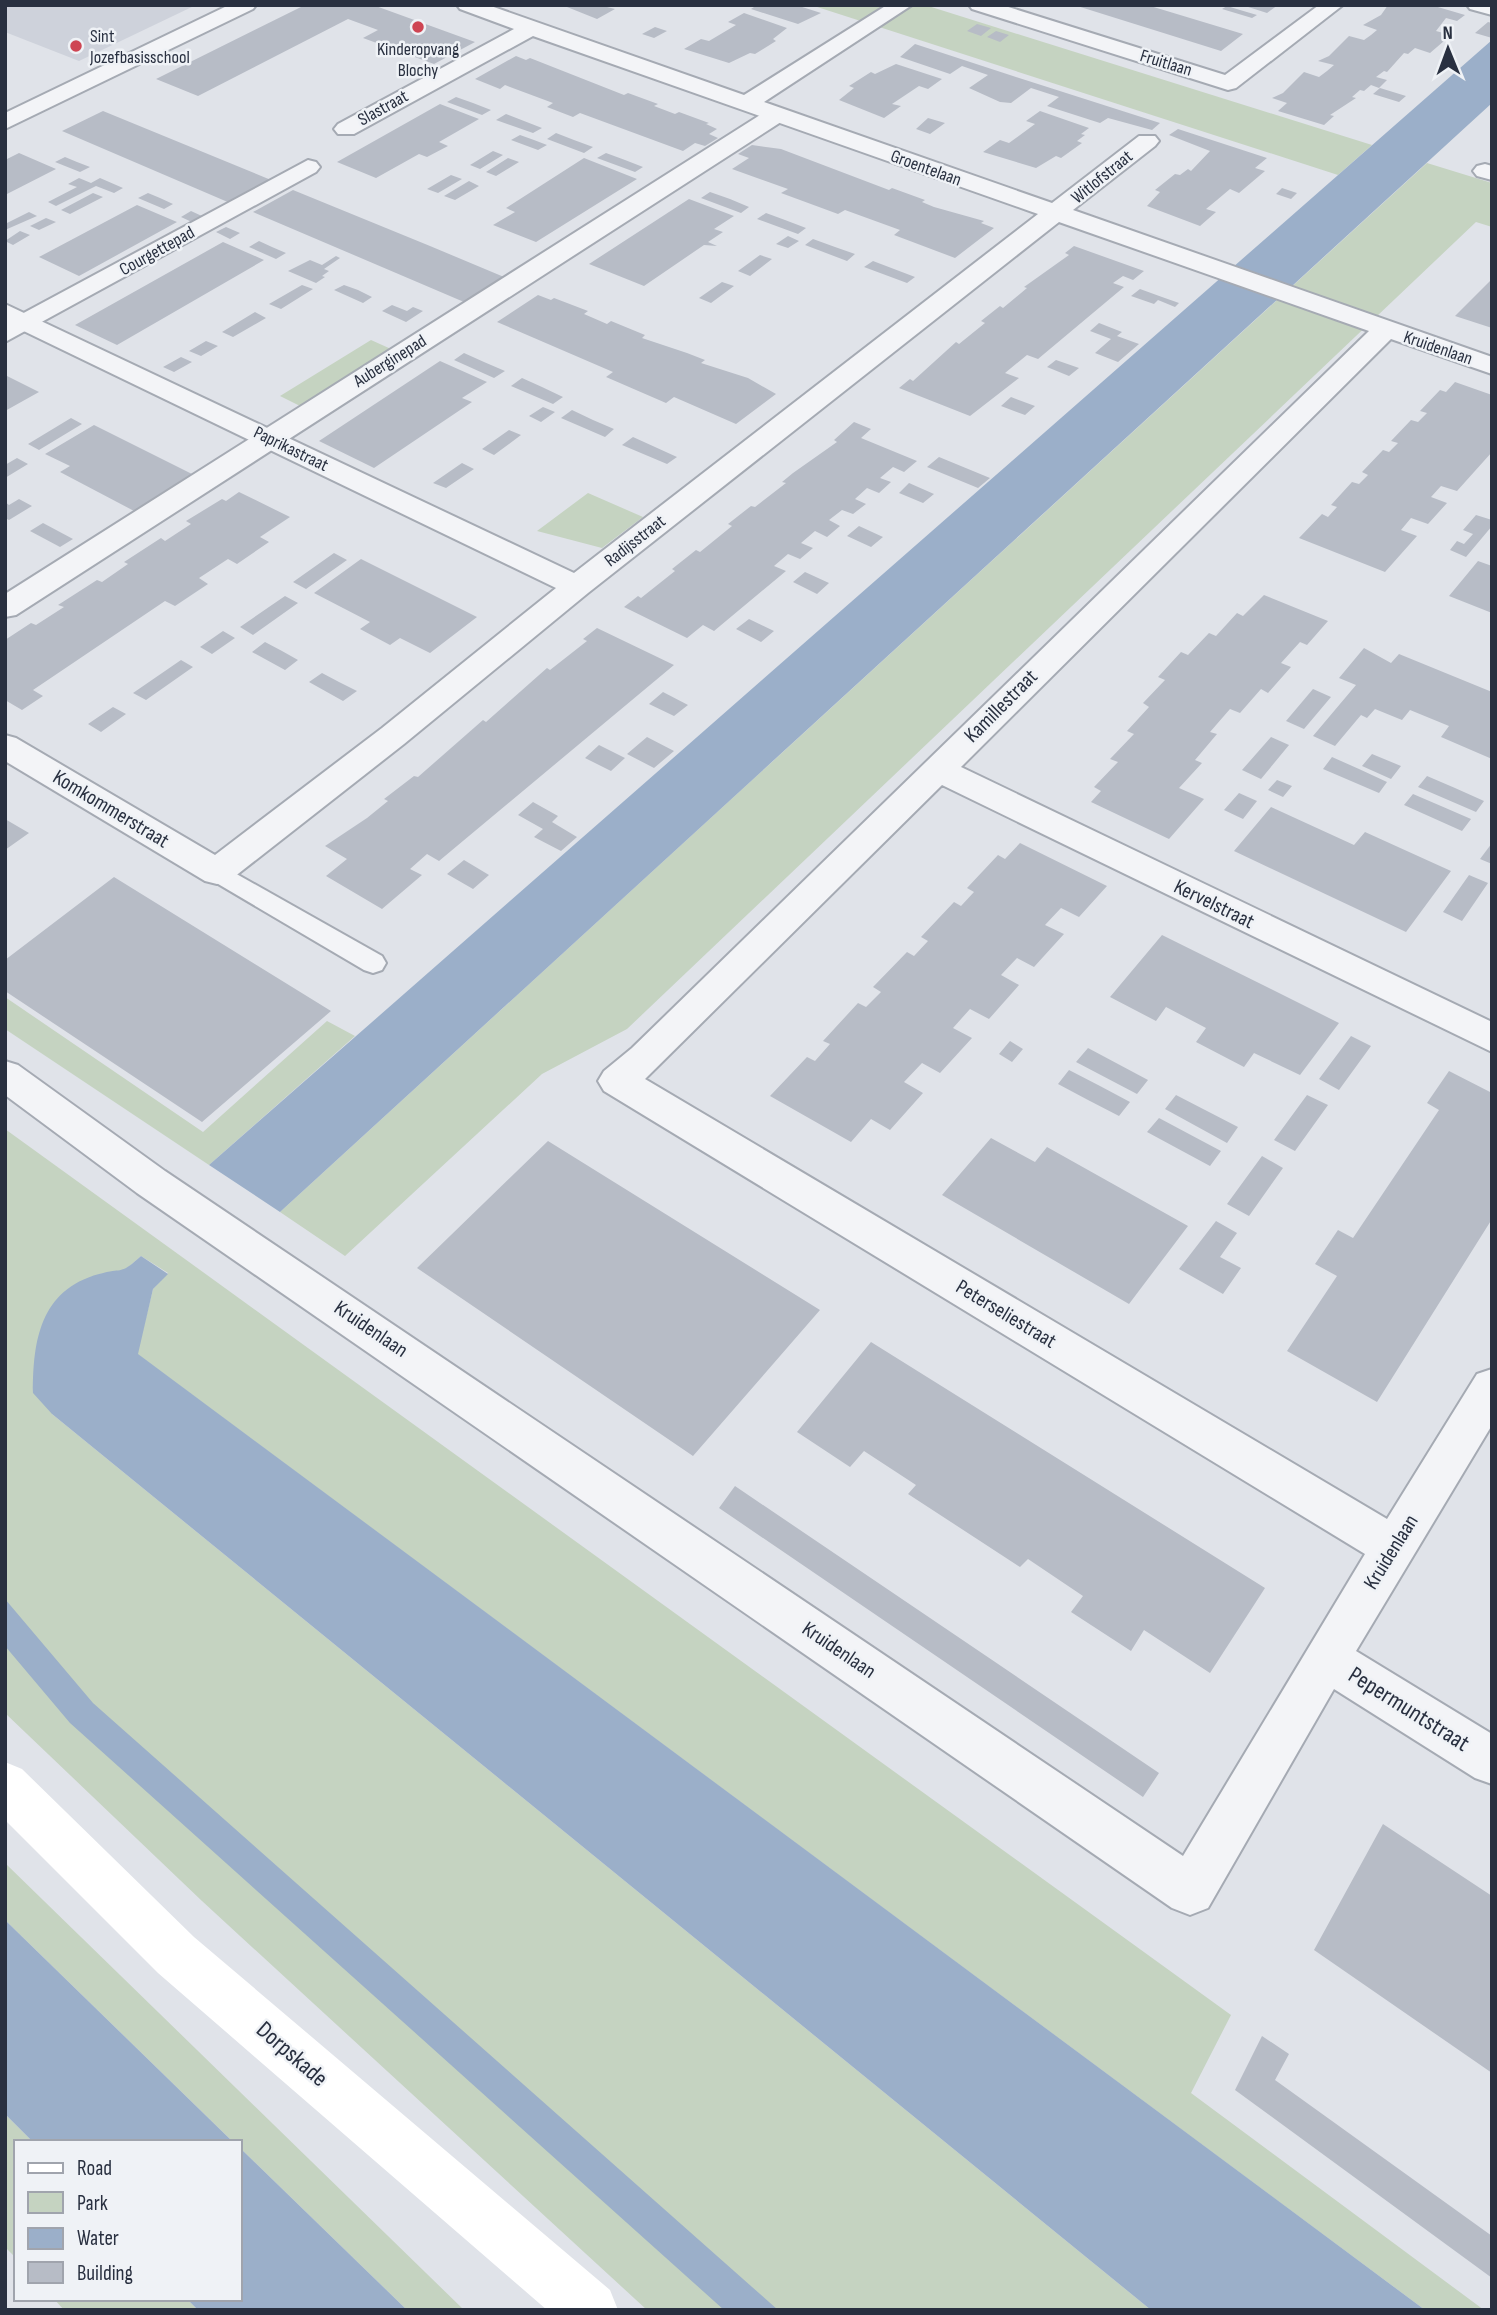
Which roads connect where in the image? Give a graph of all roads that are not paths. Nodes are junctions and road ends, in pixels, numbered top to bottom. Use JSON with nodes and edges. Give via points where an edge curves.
{"nodes":[{"id":1,"x":246,"y":5,"type":"edge"},
{"id":2,"x":902,"y":5,"type":"edge"},
{"id":3,"x":979,"y":5,"type":"edge"},
{"id":4,"x":1333,"y":5,"type":"edge"},
{"id":5,"x":1477,"y":5,"type":"edge"},
{"id":6,"x":474,"y":6,"type":"edge"},
{"id":7,"x":1492,"y":9,"type":"edge"},
{"id":8,"x":531,"y":28,"type":"junction"},
{"id":9,"x":744,"y":104,"type":"junction"},
{"id":10,"x":776,"y":115,"type":"junction"},
{"id":11,"x":5,"y":122,"type":"edge"},
{"id":12,"x":346,"y":129,"type":"dead end"},
{"id":13,"x":1147,"y":141,"type":"dead end"},
{"id":14,"x":308,"y":167,"type":"dead end"},
{"id":15,"x":1056,"y":214,"type":"junction"},
{"id":16,"x":12,"y":323,"type":"edge"},
{"id":17,"x":1384,"y":330,"type":"junction"},
{"id":18,"x":1492,"y":366,"type":"edge"},
{"id":19,"x":268,"y":438,"type":"junction"},
{"id":20,"x":577,"y":586,"type":"junction"},
{"id":21,"x":5,"y":608,"type":"edge"},
{"id":22,"x":5,"y":746,"type":"edge"},
{"id":23,"x":937,"y":769,"type":"junction"},
{"id":24,"x":217,"y":872,"type":"junction"},
{"id":25,"x":373,"y":962,"type":"dead end"},
{"id":26,"x":1492,"y":1038,"type":"edge"},
{"id":27,"x":5,"y":1075,"type":"edge"},
{"id":28,"x":617,"y":1082,"type":"joint"},
{"id":29,"x":1492,"y":1387,"type":"edge"},
{"id":30,"x":1395,"y":1548,"type":"junction"},
{"id":31,"x":1326,"y":1658,"type":"junction"},
{"id":32,"x":1492,"y":1760,"type":"edge"},
{"id":33,"x":5,"y":1786,"type":"edge"},
{"id":34,"x":590,"y":2310,"type":"edge"}],
"edges":[{"from":1,"to":11,"type":"street"},
{"from":2,"to":9,"type":"street"},
{"from":3,"to":4,"type":"street","name":"Fruitlaan","via":[[1228,83]]},
{"from":5,"to":7,"type":"street"},
{"from":6,"to":8,"type":"street","name":"Groentelaan"},
{"from":8,"to":9,"type":"street","name":"Groentelaan"},
{"from":8,"to":12,"type":"street","name":"Slastraat"},
{"from":9,"to":10,"type":"street","name":"Groentelaan"},
{"from":10,"to":15,"type":"street","name":"Groentelaan"},
{"from":10,"to":19,"type":"street","name":"Auberginepad"},
{"from":13,"to":15,"type":"street","name":"Witlofstraat"},
{"from":14,"to":16,"type":"street","name":"Courgettepad"},
{"from":15,"to":17,"type":"street","name":"Groentelaan"},
{"from":15,"to":20,"type":"street","name":"Radijsstraat"},
{"from":16,"to":19,"type":"street","name":"Paprikastraat"},
{"from":17,"to":18,"type":"street","name":"Kruidenlaan"},
{"from":17,"to":23,"type":"street","name":"Kamillestraat"},
{"from":19,"to":20,"type":"street","name":"Paprikastraat"},
{"from":19,"to":21,"type":"street","name":"Auberginepad"},
{"from":20,"to":24,"type":"street","name":"Radijsstraat"},
{"from":22,"to":24,"type":"street","name":"Komkommerstraat"},
{"from":23,"to":26,"type":"street","name":"Kervelstraat"},
{"from":23,"to":28,"type":"street","name":"Kamillestraat"},
{"from":24,"to":25,"type":"lane"},
{"from":27,"to":31,"type":"street","name":"Kruidenlaan","via":[[151,1182],[1190,1890]]},
{"from":28,"to":30,"type":"street","name":"Peterseliestraat"},
{"from":29,"to":30,"type":"street","name":"Kruidenlaan"},
{"from":30,"to":31,"type":"street","name":"Kruidenlaan"},
{"from":31,"to":32,"type":"street","name":"Pepermuntstraat"},
{"from":33,"to":34,"type":"main road","name":"Dorpskade","via":[[176,1955]]}]}
